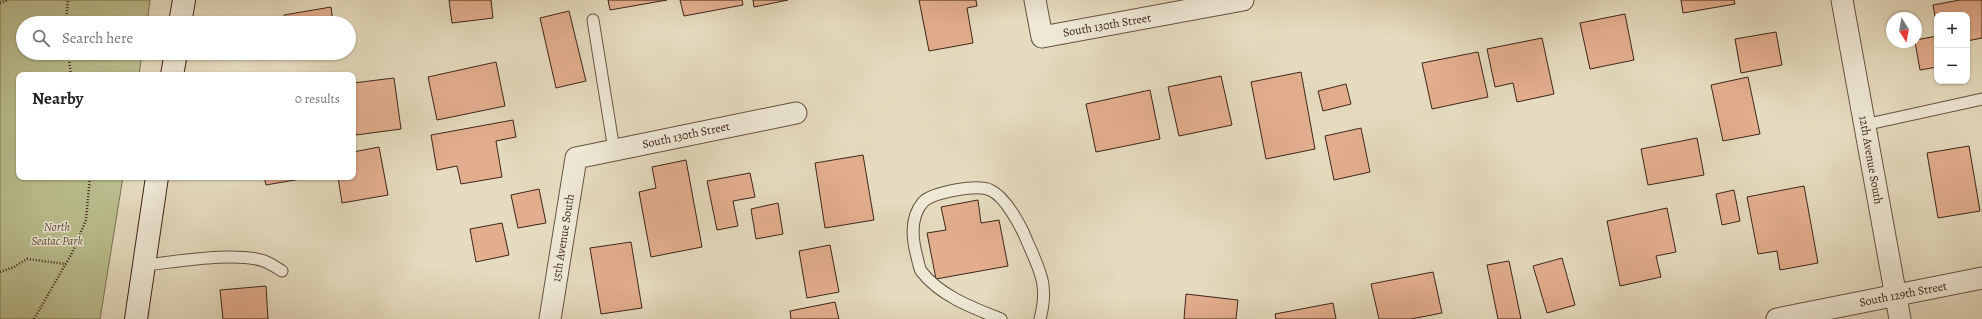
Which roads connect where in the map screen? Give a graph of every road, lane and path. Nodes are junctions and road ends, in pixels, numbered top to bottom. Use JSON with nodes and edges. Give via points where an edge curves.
{"nodes":[{"id":1,"x":8,"y":0,"type":"edge"},
{"id":2,"x":68,"y":0,"type":"edge"},
{"id":3,"x":184,"y":0,"type":"edge"},
{"id":4,"x":1034,"y":0,"type":"edge"},
{"id":5,"x":1243,"y":0,"type":"edge"},
{"id":6,"x":1842,"y":0,"type":"edge"},
{"id":7,"x":0,"y":3,"type":"edge"},
{"id":8,"x":67,"y":16,"type":"edge"},
{"id":9,"x":181,"y":16,"type":"edge"},
{"id":10,"x":593,"y":20,"type":"dead end"},
{"id":11,"x":69,"y":60,"type":"edge"},
{"id":12,"x":175,"y":60,"type":"edge"},
{"id":13,"x":71,"y":72,"type":"edge"},
{"id":14,"x":173,"y":72,"type":"edge"},
{"id":15,"x":1982,"y":99,"type":"edge"},
{"id":16,"x":796,"y":113,"type":"dead end"},
{"id":17,"x":1864,"y":124,"type":"junction"},
{"id":18,"x":614,"y":150,"type":"junction"},
{"id":19,"x":576,"y":158,"type":"joint"},
{"id":20,"x":90,"y":180,"type":"edge"},
{"id":21,"x":157,"y":180,"type":"edge"},
{"id":22,"x":66,"y":264,"type":"junction"},
{"id":23,"x":144,"y":265,"type":"junction"},
{"id":24,"x":0,"y":272,"type":"edge"},
{"id":25,"x":282,"y":272,"type":"dead end"},
{"id":26,"x":1982,"y":278,"type":"edge"},
{"id":27,"x":1896,"y":295,"type":"junction"},
{"id":28,"x":34,"y":319,"type":"edge"},
{"id":29,"x":136,"y":319,"type":"edge"},
{"id":30,"x":550,"y":319,"type":"edge"},
{"id":31,"x":1001,"y":319,"type":"edge"},
{"id":32,"x":1040,"y":319,"type":"edge"},
{"id":33,"x":1777,"y":319,"type":"edge"},
{"id":34,"x":1900,"y":319,"type":"edge"}],
"edges":[{"from":1,"to":7,"type":"path"},
{"from":2,"to":8,"type":"path"},
{"from":3,"to":9,"type":"main road"},
{"from":4,"to":5,"type":"street","name":"South 130th Street","via":[[1042,37]]},
{"from":6,"to":17,"type":"street","name":"12th Avenue South"},
{"from":10,"to":18,"type":"lane"},
{"from":11,"to":13,"type":"path"},
{"from":12,"to":14,"type":"main road"},
{"from":15,"to":17,"type":"lane"},
{"from":16,"to":18,"type":"street","name":"South 130th Street"},
{"from":17,"to":27,"type":"street","name":"12th Avenue South"},
{"from":18,"to":19,"type":"street","name":"South 130th Street"},
{"from":19,"to":30,"type":"street","name":"15th Avenue South"},
{"from":20,"to":22,"type":"path","via":[[86,220]]},
{"from":21,"to":23,"type":"main road"},
{"from":22,"to":24,"type":"path","via":[[27,259]]},
{"from":22,"to":28,"type":"path"},
{"from":23,"to":25,"type":"lane","via":[[222,257],[242,258],[264,261]]},
{"from":23,"to":29,"type":"main road"},
{"from":26,"to":27,"type":"street","name":"South 129th Street"},
{"from":27,"to":33,"type":"street","name":"South 129th Street"},
{"from":27,"to":34,"type":"street","name":"12th Avenue South"},
{"from":31,"to":32,"type":"lane","via":[[965,305],[933,283],[920,270],[912,240],[915,217],[924,201],[950,190],[974,187],[990,190],[1001,198],[1022,228],[1043,279],[1045,302]]}]}
